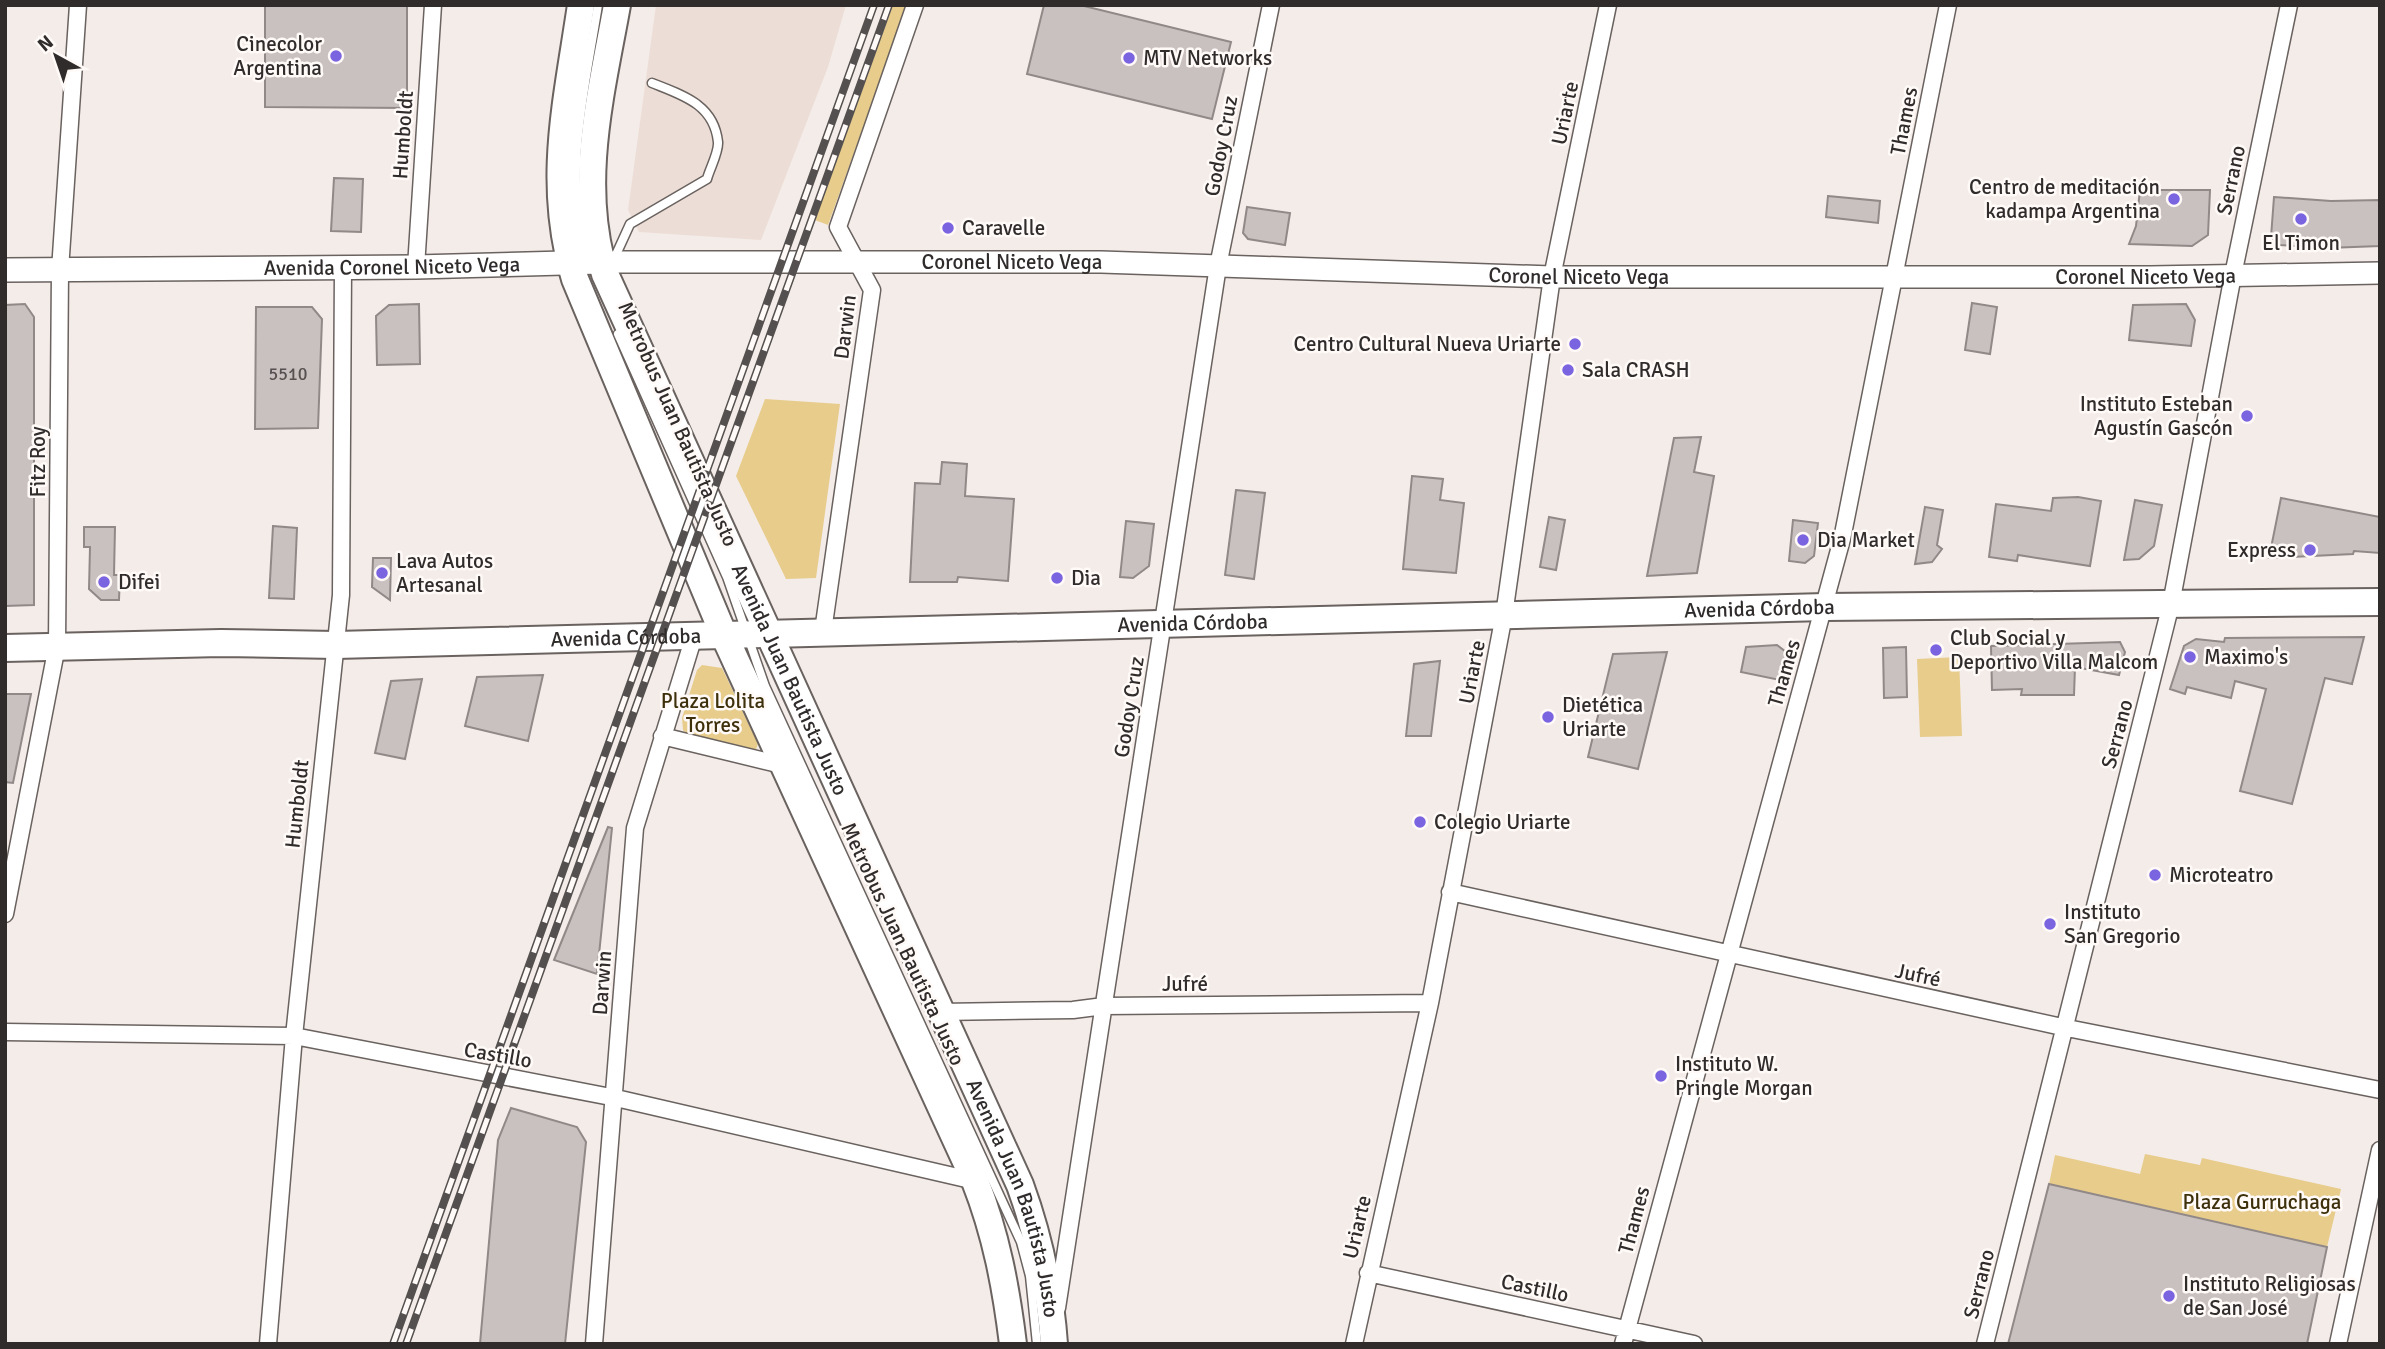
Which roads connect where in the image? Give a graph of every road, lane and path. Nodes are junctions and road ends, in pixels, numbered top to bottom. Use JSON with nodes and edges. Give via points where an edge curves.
{"nodes":[{"id":1,"x":78,"y":5,"type":"edge"},
{"id":2,"x":433,"y":5,"type":"edge"},
{"id":3,"x":581,"y":5,"type":"edge"},
{"id":4,"x":598,"y":5,"type":"edge"},
{"id":5,"x":617,"y":5,"type":"edge"},
{"id":6,"x":915,"y":5,"type":"edge"},
{"id":7,"x":1270,"y":5,"type":"edge"},
{"id":8,"x":1608,"y":5,"type":"edge"},
{"id":9,"x":1948,"y":5,"type":"edge"},
{"id":10,"x":2289,"y":5,"type":"edge"},
{"id":11,"x":652,"y":83,"type":"dead end"},
{"id":12,"x":777,"y":262,"type":"joint"},
{"id":13,"x":858,"y":263,"type":"junction"},
{"id":14,"x":592,"y":264,"type":"junction"},
{"id":15,"x":1218,"y":266,"type":"junction"},
{"id":16,"x":416,"y":267,"type":"junction"},
{"id":17,"x":343,"y":268,"type":"junction"},
{"id":18,"x":5,"y":270,"type":"edge"},
{"id":19,"x":60,"y":270,"type":"junction"},
{"id":20,"x":2380,"y":273,"type":"edge"},
{"id":21,"x":2233,"y":275,"type":"junction"},
{"id":22,"x":1552,"y":277,"type":"junction"},
{"id":23,"x":1894,"y":278,"type":"junction"},
{"id":24,"x":613,"y":322,"type":"dead end"},
{"id":25,"x":2380,"y":602,"type":"edge"},
{"id":26,"x":2171,"y":604,"type":"junction"},
{"id":27,"x":1825,"y":607,"type":"junction"},
{"id":28,"x":1504,"y":615,"type":"junction"},
{"id":29,"x":1164,"y":623,"type":"junction"},
{"id":30,"x":823,"y":631,"type":"junction"},
{"id":31,"x":745,"y":632,"type":"junction"},
{"id":32,"x":695,"y":633,"type":"junction"},
{"id":33,"x":336,"y":645,"type":"junction"},
{"id":34,"x":57,"y":646,"type":"junction"},
{"id":35,"x":5,"y":648,"type":"edge"},
{"id":36,"x":662,"y":736,"type":"junction"},
{"id":37,"x":786,"y":766,"type":"junction"},
{"id":38,"x":1450,"y":892,"type":"junction"},
{"id":39,"x":5,"y":914,"type":"edge"},
{"id":40,"x":1727,"y":954,"type":"junction"},
{"id":41,"x":1430,"y":1003,"type":"junction"},
{"id":42,"x":1104,"y":1006,"type":"junction"},
{"id":43,"x":941,"y":1012,"type":"junction"},
{"id":44,"x":2062,"y":1027,"type":"junction"},
{"id":45,"x":5,"y":1032,"type":"edge"},
{"id":46,"x":294,"y":1036,"type":"junction"},
{"id":47,"x":2380,"y":1090,"type":"edge"},
{"id":48,"x":616,"y":1098,"type":"junction"},
{"id":49,"x":2380,"y":1150,"type":"edge"},
{"id":50,"x":975,"y":1181,"type":"junction"},
{"id":51,"x":1368,"y":1273,"type":"junction"},
{"id":52,"x":1625,"y":1337,"type":"edge"},
{"id":53,"x":1048,"y":1340,"type":"edge"},
{"id":54,"x":268,"y":1344,"type":"edge"},
{"id":55,"x":594,"y":1344,"type":"edge"},
{"id":56,"x":1013,"y":1344,"type":"edge"},
{"id":57,"x":1354,"y":1344,"type":"edge"},
{"id":58,"x":1694,"y":1344,"type":"edge"},
{"id":59,"x":1985,"y":1344,"type":"edge"},
{"id":60,"x":2338,"y":1344,"type":"edge"}],
"edges":[{"from":1,"to":19,"type":"street","name":"Fitz Roy"},
{"from":2,"to":16,"type":"street","name":"Humboldt"},
{"from":3,"to":14,"type":"main road","name":"Avenida Juan Bautista Justo","via":[[558,184],[560,218]]},
{"from":4,"to":14,"type":"lane","via":[[574,161],[577,223]]},
{"from":5,"to":14,"type":"main road","name":"Avenida Juan Bautista Justo","via":[[596,125],[590,196]]},
{"from":6,"to":13,"type":"street","name":"Darwin","via":[[838,227]]},
{"from":7,"to":15,"type":"street","name":"Godoy Cruz"},
{"from":8,"to":22,"type":"street","name":"Uriarte"},
{"from":9,"to":23,"type":"street","name":"Thames"},
{"from":10,"to":21,"type":"street","name":"Serrano"},
{"from":11,"to":14,"type":"lane","via":[[687,96],[708,112],[718,143],[707,179],[630,224]]},
{"from":12,"to":13,"type":"street","name":"Coronel Niceto Vega"},
{"from":12,"to":14,"type":"street","name":"Avenida Coronel Niceto Vega"},
{"from":13,"to":15,"type":"street","name":"Coronel Niceto Vega"},
{"from":13,"to":30,"type":"street","name":"Darwin","via":[[872,290]]},
{"from":14,"to":16,"type":"main road","name":"Avenida Coronel Niceto Vega"},
{"from":14,"to":31,"type":"main road","name":"Avenida Juan Bautista Justo"},
{"from":14,"to":31,"type":"main road","name":"Avenida Juan Bautista Justo","via":[[586,310]]},
{"from":15,"to":22,"type":"street","name":"Coronel Niceto Vega"},
{"from":15,"to":29,"type":"street","name":"Godoy Cruz"},
{"from":16,"to":17,"type":"main road","name":"Avenida Coronel Niceto Vega"},
{"from":17,"to":19,"type":"main road","name":"Avenida Coronel Niceto Vega"},
{"from":17,"to":33,"type":"street","name":"Humboldt","via":[[341,595]]},
{"from":18,"to":19,"type":"main road","name":"Avenida Coronel Niceto Vega"},
{"from":19,"to":34,"type":"street","name":"Fitz Roy"},
{"from":20,"to":21,"type":"street","name":"Coronel Niceto Vega"},
{"from":21,"to":23,"type":"street","name":"Coronel Niceto Vega"},
{"from":21,"to":26,"type":"street","name":"Serrano"},
{"from":22,"to":23,"type":"street","name":"Coronel Niceto Vega"},
{"from":22,"to":28,"type":"street","name":"Uriarte"},
{"from":23,"to":27,"type":"street","name":"Thames"},
{"from":24,"to":31,"type":"lane","name":"Metrobus Juan Bautista Justo","via":[[727,577]]},
{"from":25,"to":26,"type":"main road","name":"Avenida Córdoba"},
{"from":26,"to":27,"type":"main road","name":"Avenida Córdoba"},
{"from":26,"to":44,"type":"street","name":"Serrano"},
{"from":27,"to":28,"type":"main road","name":"Avenida Córdoba"},
{"from":27,"to":40,"type":"street","name":"Thames"},
{"from":28,"to":29,"type":"main road","name":"Avenida Córdoba"},
{"from":28,"to":38,"type":"street","name":"Uriarte"},
{"from":29,"to":30,"type":"main road","name":"Avenida Córdoba"},
{"from":29,"to":42,"type":"street","name":"Godoy Cruz"},
{"from":30,"to":31,"type":"main road","name":"Avenida Córdoba"},
{"from":31,"to":32,"type":"main road","name":"Avenida Córdoba"},
{"from":31,"to":37,"type":"main road","name":"Avenida Juan Bautista Justo"},
{"from":31,"to":43,"type":"main road","name":"Avenida Juan Bautista Justo"},
{"from":31,"to":53,"type":"lane","name":"Metrobus Juan Bautista Justo","via":[[765,686],[1021,1242]]},
{"from":32,"to":33,"type":"main road","name":"Avenida Córdoba"},
{"from":32,"to":36,"type":"street","name":"Darwin"},
{"from":33,"to":34,"type":"main road","name":"Avenida Córdoba"},
{"from":33,"to":46,"type":"street","name":"Humboldt"},
{"from":34,"to":35,"type":"main road","name":"Avenida Córdoba"},
{"from":34,"to":39,"type":"street","name":"Fitz Roy"},
{"from":36,"to":37,"type":"street"},
{"from":36,"to":48,"type":"street","name":"Darwin","via":[[635,828]]},
{"from":37,"to":50,"type":"main road","name":"Avenida Juan Bautista Justo"},
{"from":38,"to":40,"type":"street","name":"Jufré"},
{"from":38,"to":41,"type":"street","name":"Uriarte"},
{"from":40,"to":44,"type":"street","name":"Jufré"},
{"from":40,"to":52,"type":"street","name":"Thames"},
{"from":41,"to":42,"type":"street","name":"Jufré"},
{"from":41,"to":51,"type":"street","name":"Uriarte"},
{"from":42,"to":43,"type":"street","name":"Jufré"},
{"from":42,"to":53,"type":"street","name":"Godoy Cruz"},
{"from":43,"to":53,"type":"main road","name":"Avenida Juan Bautista Justo","via":[[1037,1231],[1048,1284]]},
{"from":44,"to":47,"type":"street","name":"Jufré"},
{"from":44,"to":59,"type":"street","name":"Serrano"},
{"from":45,"to":46,"type":"street","name":"Castillo"},
{"from":46,"to":48,"type":"street","name":"Castillo"},
{"from":46,"to":54,"type":"street","name":"Humboldt"},
{"from":48,"to":50,"type":"street","name":"Castillo"},
{"from":48,"to":55,"type":"street","name":"Darwin"},
{"from":49,"to":60,"type":"street"},
{"from":50,"to":56,"type":"main road","name":"Avenida Juan Bautista Justo","via":[[991,1220]]},
{"from":51,"to":52,"type":"street","name":"Castillo"},
{"from":51,"to":57,"type":"street","name":"Uriarte"},
{"from":52,"to":58,"type":"street","name":"Castillo"}]}
